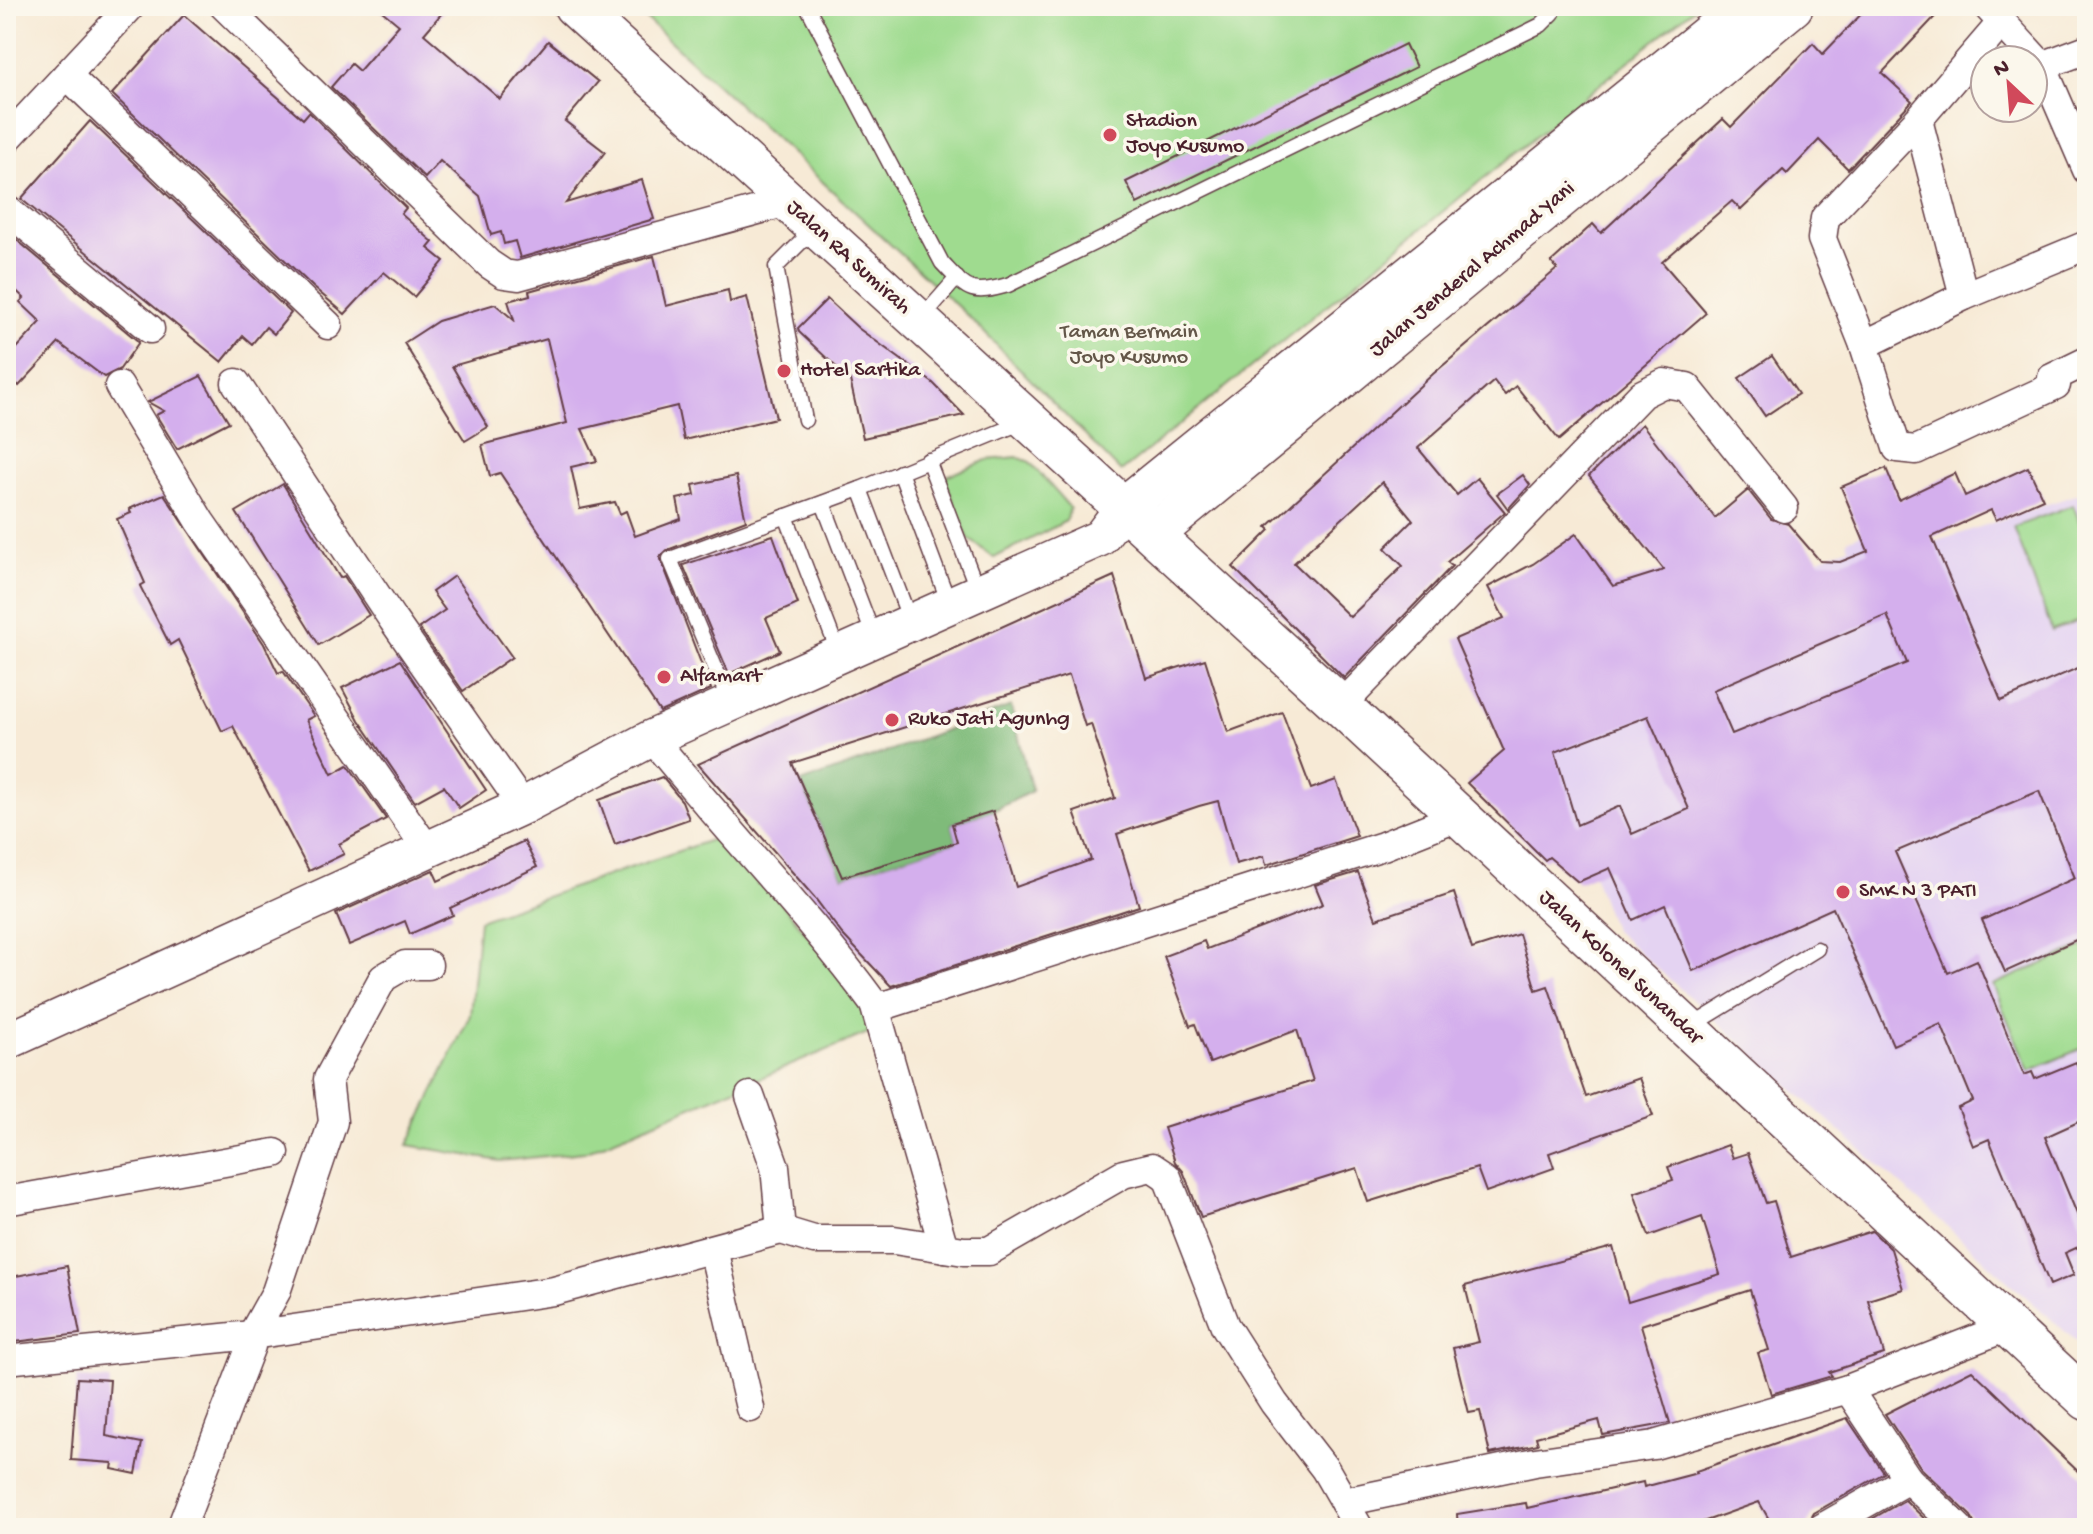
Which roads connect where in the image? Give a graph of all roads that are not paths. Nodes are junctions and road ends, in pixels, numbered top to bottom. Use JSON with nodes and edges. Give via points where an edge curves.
{"nodes":[{"id":1,"x":131,"y":6,"type":"edge"},
{"id":2,"x":224,"y":6,"type":"edge"},
{"id":3,"x":574,"y":6,"type":"edge"},
{"id":4,"x":807,"y":6,"type":"edge"},
{"id":5,"x":1553,"y":6,"type":"edge"},
{"id":6,"x":1744,"y":6,"type":"edge"},
{"id":7,"x":1793,"y":6,"type":"edge"},
{"id":8,"x":1995,"y":14,"type":"edge"},
{"id":9,"x":2022,"y":44,"type":"edge"},
{"id":10,"x":2087,"y":49,"type":"edge"},
{"id":11,"x":2049,"y":63,"type":"edge"},
{"id":12,"x":67,"y":75,"type":"junction"},
{"id":13,"x":2049,"y":82,"type":"edge"},
{"id":14,"x":1918,"y":120,"type":"junction"},
{"id":15,"x":6,"y":140,"type":"edge"},
{"id":16,"x":2087,"y":170,"type":"edge"},
{"id":17,"x":6,"y":209,"type":"edge"},
{"id":18,"x":801,"y":215,"type":"junction"},
{"id":19,"x":2087,"y":245,"type":"edge"},
{"id":20,"x":957,"y":278,"type":"junction"},
{"id":21,"x":1964,"y":296,"type":"junction"},
{"id":22,"x":918,"y":322,"type":"junction"},
{"id":23,"x":328,"y":325,"type":"dead end"},
{"id":24,"x":150,"y":329,"type":"dead end"},
{"id":25,"x":1864,"y":345,"type":"junction"},
{"id":26,"x":2087,"y":361,"type":"edge"},
{"id":27,"x":236,"y":383,"type":"dead end"},
{"id":28,"x":119,"y":386,"type":"dead end"},
{"id":29,"x":805,"y":420,"type":"dead end"},
{"id":30,"x":1028,"y":420,"type":"junction"},
{"id":31,"x":928,"y":460,"type":"junction"},
{"id":32,"x":900,"y":472,"type":"junction"},
{"id":33,"x":860,"y":489,"type":"junction"},
{"id":34,"x":823,"y":503,"type":"junction"},
{"id":35,"x":1784,"y":508,"type":"dead end"},
{"id":36,"x":786,"y":516,"type":"junction"},
{"id":37,"x":1112,"y":523,"type":"junction"},
{"id":38,"x":1154,"y":534,"type":"junction"},
{"id":39,"x":965,"y":599,"type":"junction"},
{"id":40,"x":911,"y":623,"type":"junction"},
{"id":41,"x":875,"y":639,"type":"junction"},
{"id":42,"x":839,"y":654,"type":"junction"},
{"id":43,"x":730,"y":704,"type":"junction"},
{"id":44,"x":1341,"y":706,"type":"junction"},
{"id":45,"x":652,"y":738,"type":"junction"},
{"id":46,"x":523,"y":806,"type":"junction"},
{"id":47,"x":1456,"y":817,"type":"junction"},
{"id":48,"x":427,"y":849,"type":"junction"},
{"id":49,"x":1817,"y":949,"type":"dead end"},
{"id":50,"x":428,"y":965,"type":"dead end"},
{"id":51,"x":874,"y":1004,"type":"junction"},
{"id":52,"x":1686,"y":1029,"type":"junction"},
{"id":53,"x":6,"y":1042,"type":"edge"},
{"id":54,"x":750,"y":1096,"type":"dead end"},
{"id":55,"x":275,"y":1153,"type":"dead end"},
{"id":56,"x":6,"y":1201,"type":"edge"},
{"id":57,"x":781,"y":1230,"type":"junction"},
{"id":58,"x":944,"y":1248,"type":"junction"},
{"id":59,"x":713,"y":1249,"type":"junction"},
{"id":60,"x":2007,"y":1327,"type":"junction"},
{"id":61,"x":252,"y":1335,"type":"junction"},
{"id":62,"x":6,"y":1360,"type":"edge"},
{"id":63,"x":1848,"y":1389,"type":"junction"},
{"id":64,"x":2087,"y":1400,"type":"edge"},
{"id":65,"x":750,"y":1408,"type":"dead end"},
{"id":66,"x":1908,"y":1479,"type":"junction"},
{"id":67,"x":1344,"y":1502,"type":"junction"},
{"id":68,"x":181,"y":1528,"type":"edge"},
{"id":69,"x":1359,"y":1528,"type":"edge"},
{"id":70,"x":1822,"y":1528,"type":"edge"},
{"id":71,"x":1959,"y":1528,"type":"edge"}],
"edges":[{"from":1,"to":12,"type":"street"},
{"from":2,"to":18,"type":"street","via":[[504,274],[518,276]]},
{"from":3,"to":18,"type":"main road","name":"Jalan RA Sumirah"},
{"from":4,"to":20,"type":"lane","via":[[942,263]]},
{"from":5,"to":20,"type":"lane","via":[[1541,25],[1008,285],[971,291]]},
{"from":6,"to":37,"type":"main road","name":"Jalan Jenderal Achmad Yani"},
{"from":7,"to":38,"type":"main road","name":"Jalan Jenderal Achmad Yani"},
{"from":8,"to":9,"type":"street"},
{"from":8,"to":14,"type":"street"},
{"from":10,"to":11,"type":"street"},
{"from":12,"to":15,"type":"street"},
{"from":12,"to":23,"type":"street"},
{"from":13,"to":16,"type":"street"},
{"from":14,"to":21,"type":"street"},
{"from":14,"to":25,"type":"street","via":[[1825,218],[1821,230]]},
{"from":17,"to":24,"type":"street"},
{"from":18,"to":22,"type":"main road","name":"Jalan RA Sumirah"},
{"from":18,"to":29,"type":"lane","via":[[776,267]]},
{"from":19,"to":21,"type":"street"},
{"from":20,"to":22,"type":"lane"},
{"from":21,"to":25,"type":"street"},
{"from":22,"to":30,"type":"main road","name":"Jalan RA Sumirah"},
{"from":25,"to":26,"type":"street","via":[[1897,448],[1905,452],[2056,385],[2052,378]]},
{"from":27,"to":46,"type":"street"},
{"from":28,"to":48,"type":"street","via":[[200,521]]},
{"from":30,"to":31,"type":"lane"},
{"from":30,"to":37,"type":"main road","name":"Jalan RA Sumirah"},
{"from":31,"to":32,"type":"lane"},
{"from":31,"to":39,"type":"lane"},
{"from":32,"to":33,"type":"lane"},
{"from":32,"to":39,"type":"lane"},
{"from":33,"to":34,"type":"lane"},
{"from":33,"to":40,"type":"lane"},
{"from":34,"to":36,"type":"lane"},
{"from":34,"to":41,"type":"lane"},
{"from":35,"to":44,"type":"street","via":[[1687,387],[1664,383],[1642,394]]},
{"from":36,"to":42,"type":"lane"},
{"from":36,"to":43,"type":"lane","via":[[670,559]]},
{"from":37,"to":38,"type":"main road","name":"Jalan RA Sumirah"},
{"from":37,"to":39,"type":"street"},
{"from":38,"to":44,"type":"main road","name":"Jalan Kolonel Sunandar"},
{"from":39,"to":40,"type":"street"},
{"from":40,"to":41,"type":"street"},
{"from":41,"to":42,"type":"street"},
{"from":42,"to":43,"type":"street"},
{"from":43,"to":45,"type":"street"},
{"from":44,"to":47,"type":"main road","name":"Jalan Kolonel Sunandar"},
{"from":45,"to":46,"type":"street"},
{"from":45,"to":51,"type":"street","via":[[819,930]]},
{"from":46,"to":48,"type":"street"},
{"from":47,"to":51,"type":"street","via":[[1383,846],[886,1005]]},
{"from":47,"to":52,"type":"main road","name":"Jalan Kolonel Sunandar"},
{"from":48,"to":53,"type":"street"},
{"from":49,"to":52,"type":"lane"},
{"from":50,"to":61,"type":"street","via":[[405,965],[383,978],[328,1079],[333,1122],[276,1292]]},
{"from":51,"to":58,"type":"street"},
{"from":52,"to":60,"type":"main road","name":"Jalan Kolonel Sunandar"},
{"from":54,"to":57,"type":"street","via":[[775,1167]]},
{"from":55,"to":56,"type":"street"},
{"from":57,"to":58,"type":"street","via":[[814,1240],[894,1240]]},
{"from":57,"to":59,"type":"street"},
{"from":58,"to":67,"type":"street","via":[[989,1251],[1123,1174],[1152,1167],[1167,1177],[1225,1326]]},
{"from":59,"to":61,"type":"street","via":[[554,1291]]},
{"from":59,"to":65,"type":"street"},
{"from":60,"to":63,"type":"street"},
{"from":60,"to":64,"type":"main road","name":"Jalan Kolonel Sunandar"},
{"from":61,"to":62,"type":"street"},
{"from":61,"to":68,"type":"street"},
{"from":63,"to":66,"type":"street"},
{"from":63,"to":67,"type":"street","via":[[1654,1445],[1535,1462]]},
{"from":66,"to":70,"type":"street"},
{"from":66,"to":71,"type":"street"},
{"from":67,"to":69,"type":"street"}]}
